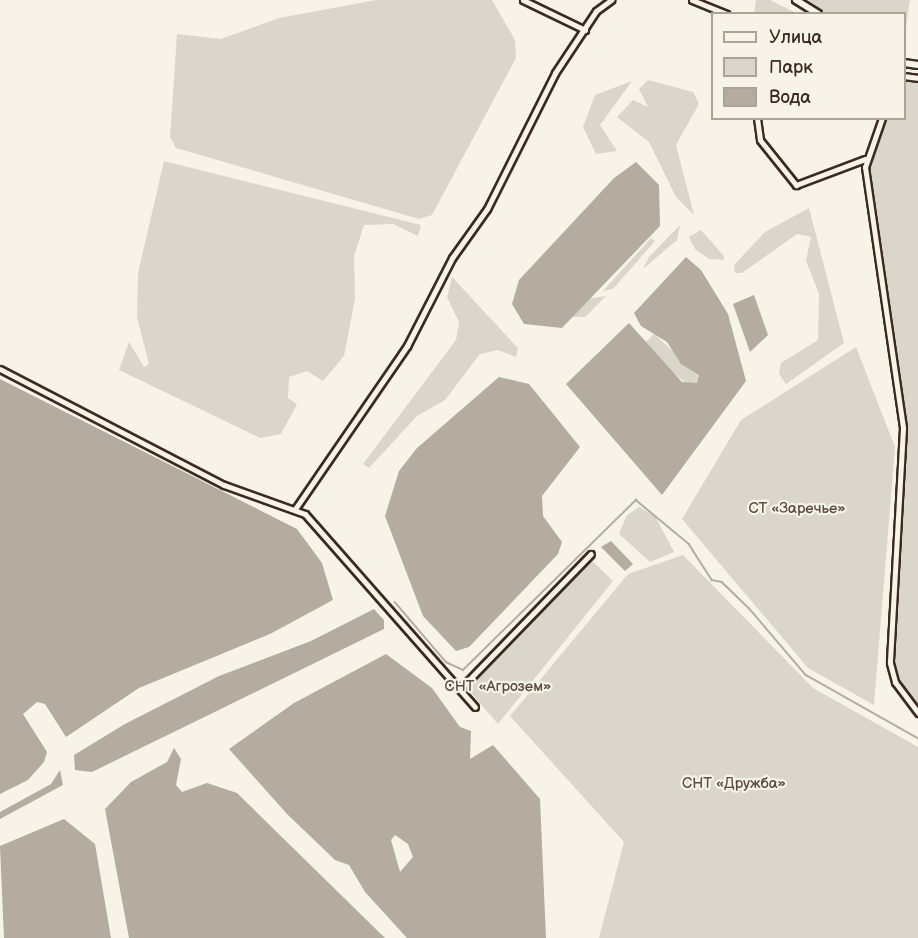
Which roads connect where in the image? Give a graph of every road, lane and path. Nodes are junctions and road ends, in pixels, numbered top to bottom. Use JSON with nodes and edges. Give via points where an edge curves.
{"nodes":[{"id":1,"x":523,"y":0,"type":"edge"},
{"id":2,"x":611,"y":0,"type":"edge"},
{"id":3,"x":692,"y":0,"type":"edge"},
{"id":4,"x":796,"y":0,"type":"edge"},
{"id":5,"x":721,"y":12,"type":"edge"},
{"id":6,"x":815,"y":12,"type":"edge"},
{"id":7,"x":585,"y":30,"type":"junction"},
{"id":8,"x":757,"y":120,"type":"edge"},
{"id":9,"x":881,"y":120,"type":"edge"},
{"id":10,"x":865,"y":159,"type":"junction"},
{"id":11,"x":0,"y":369,"type":"edge"},
{"id":12,"x":295,"y":509,"type":"junction"},
{"id":13,"x":591,"y":554,"type":"dead end"},
{"id":14,"x":460,"y":689,"type":"junction"},
{"id":15,"x":475,"y":707,"type":"dead end"},
{"id":16,"x":918,"y":713,"type":"edge"}],
"edges":[{"from":1,"to":7,"type":"street"},
{"from":2,"to":7,"type":"street","via":[[596,11]]},
{"from":3,"to":5,"type":"street"},
{"from":4,"to":6,"type":"main road"},
{"from":7,"to":12,"type":"street","via":[[555,73],[487,209],[452,258],[402,354]]},
{"from":8,"to":10,"type":"street","via":[[760,140],[796,185]]},
{"from":9,"to":10,"type":"street"},
{"from":10,"to":16,"type":"street","via":[[903,428],[890,663],[895,682]]},
{"from":11,"to":12,"type":"street","via":[[224,485]]},
{"from":12,"to":14,"type":"street","via":[[313,522]]},
{"from":13,"to":14,"type":"street"},
{"from":14,"to":15,"type":"street"}]}
